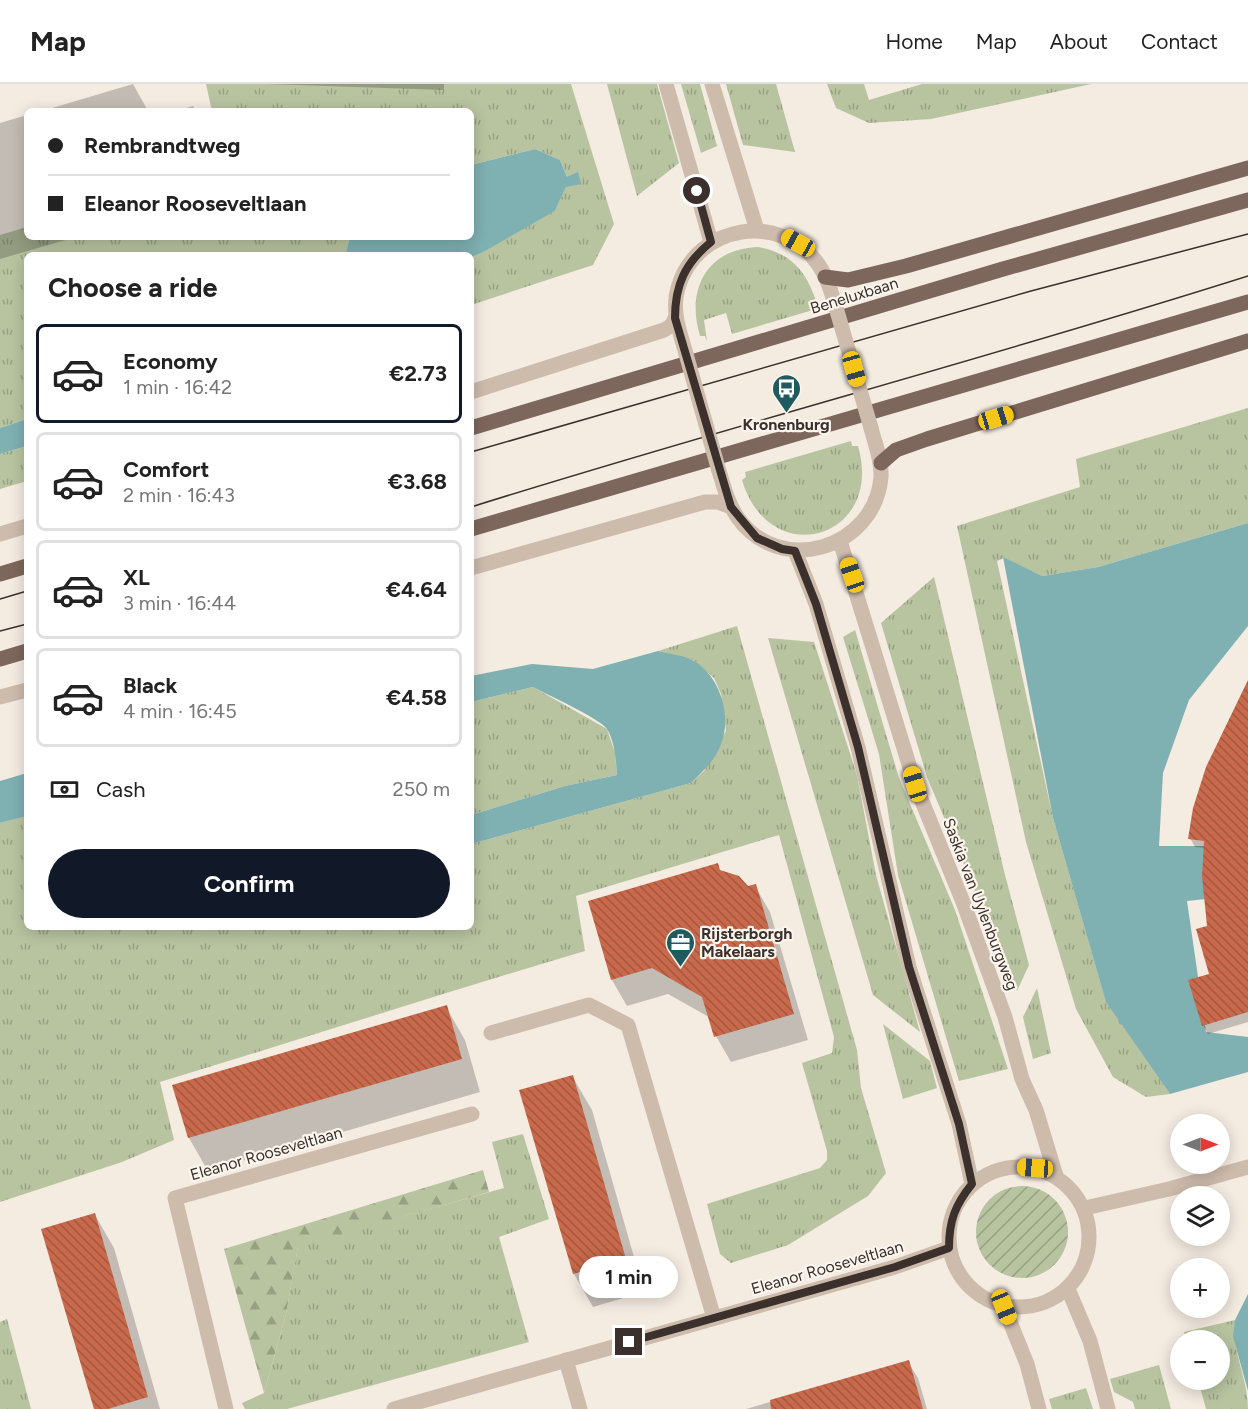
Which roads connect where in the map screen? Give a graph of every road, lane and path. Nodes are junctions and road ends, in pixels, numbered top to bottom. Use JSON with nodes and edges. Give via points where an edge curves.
{"nodes":[{"id":1,"x":666,"y":84,"type":"edge"},
{"id":2,"x":712,"y":84,"type":"edge"},
{"id":3,"x":1248,"y":168,"type":"edge"},
{"id":4,"x":1248,"y":200,"type":"edge"},
{"id":5,"x":757,"y":230,"type":"junction"},
{"id":6,"x":711,"y":242,"type":"junction"},
{"id":7,"x":825,"y":277,"type":"junction"},
{"id":8,"x":1248,"y":302,"type":"edge"},
{"id":9,"x":675,"y":318,"type":"junction"},
{"id":10,"x":1248,"y":341,"type":"edge"},
{"id":11,"x":474,"y":391,"type":"edge"},
{"id":12,"x":474,"y":427,"type":"edge"},
{"id":13,"x":880,"y":463,"type":"junction"},
{"id":14,"x":731,"y":507,"type":"junction"},
{"id":15,"x":24,"y":527,"type":"edge"},
{"id":16,"x":474,"y":528,"type":"edge"},
{"id":17,"x":0,"y":534,"type":"edge"},
{"id":18,"x":840,"y":541,"type":"junction"},
{"id":19,"x":795,"y":551,"type":"junction"},
{"id":20,"x":24,"y":567,"type":"edge"},
{"id":21,"x":474,"y":567,"type":"edge"},
{"id":22,"x":0,"y":574,"type":"edge"},
{"id":23,"x":24,"y":652,"type":"edge"},
{"id":24,"x":0,"y":659,"type":"edge"},
{"id":25,"x":24,"y":691,"type":"edge"},
{"id":26,"x":0,"y":697,"type":"edge"},
{"id":27,"x":491,"y":1033,"type":"dead end"},
{"id":28,"x":472,"y":1114,"type":"dead end"},
{"id":29,"x":1248,"y":1167,"type":"edge"},
{"id":30,"x":1056,"y":1176,"type":"junction"},
{"id":31,"x":972,"y":1184,"type":"junction"},
{"id":32,"x":1084,"y":1208,"type":"junction"},
{"id":33,"x":949,"y":1248,"type":"junction"},
{"id":34,"x":1068,"y":1289,"type":"junction"},
{"id":35,"x":1004,"y":1307,"type":"junction"},
{"id":36,"x":714,"y":1318,"type":"junction"},
{"id":37,"x":566,"y":1360,"type":"junction"},
{"id":38,"x":226,"y":1409,"type":"edge"},
{"id":39,"x":394,"y":1409,"type":"edge"},
{"id":40,"x":580,"y":1409,"type":"edge"},
{"id":41,"x":1039,"y":1409,"type":"edge"},
{"id":42,"x":1108,"y":1409,"type":"edge"}],
"edges":[{"from":1,"to":6,"type":"street"},
{"from":2,"to":5,"type":"street"},
{"from":3,"to":7,"type":"main road","via":[[906,266],[848,280]]},
{"from":4,"to":12,"type":"main road","name":"Beneluxbaan"},
{"from":5,"to":6,"type":"street","via":[[733,232]]},
{"from":5,"to":7,"type":"street","via":[[798,243]]},
{"from":6,"to":9,"type":"street","via":[[682,275]]},
{"from":7,"to":13,"type":"street","bridge":true},
{"from":8,"to":16,"type":"main road"},
{"from":9,"to":11,"type":"street","via":[[664,330]]},
{"from":9,"to":14,"type":"street","bridge":true},
{"from":10,"to":13,"type":"main road","via":[[927,439],[896,450]]},
{"from":13,"to":18,"type":"street","via":[[872,508],[853,532]]},
{"from":14,"to":19,"type":"street","via":[[757,538]]},
{"from":14,"to":21,"type":"street","via":[[705,502]]},
{"from":15,"to":17,"type":"street"},
{"from":18,"to":19,"type":"street","via":[[818,549]]},
{"from":18,"to":30,"type":"street","name":"Saskia van Uylenburgweg","via":[[915,784],[1005,1017]]},
{"from":19,"to":31,"type":"street","via":[[816,604],[858,747],[909,967],[959,1124]]},
{"from":20,"to":22,"type":"main road"},
{"from":23,"to":24,"type":"main road"},
{"from":25,"to":26,"type":"street"},
{"from":27,"to":36,"type":"street","via":[[589,1005],[628,1025]]},
{"from":28,"to":38,"type":"street","name":"Eleanor Rooseveltlaan","via":[[176,1198]]},
{"from":29,"to":32,"type":"street"},
{"from":30,"to":31,"type":"street","via":[[1035,1168],[1013,1166],[991,1172]]},
{"from":30,"to":32,"type":"street","via":[[1073,1190]]},
{"from":31,"to":33,"type":"street","via":[[957,1202],[949,1224]]},
{"from":32,"to":34,"type":"street","via":[[1090,1237],[1084,1266]]},
{"from":33,"to":35,"type":"street","via":[[959,1274],[978,1295]]},
{"from":33,"to":36,"type":"street","name":"Eleanor Rooseveltlaan"},
{"from":34,"to":35,"type":"street","via":[[1049,1302],[1027,1308]]},
{"from":34,"to":42,"type":"street","via":[[1090,1341]]},
{"from":35,"to":41,"type":"street","via":[[1027,1364]]},
{"from":36,"to":37,"type":"street","name":"Eleanor Rooseveltlaan"},
{"from":37,"to":39,"type":"street","name":"Eleanor Rooseveltlaan"},
{"from":37,"to":40,"type":"street"}]}
